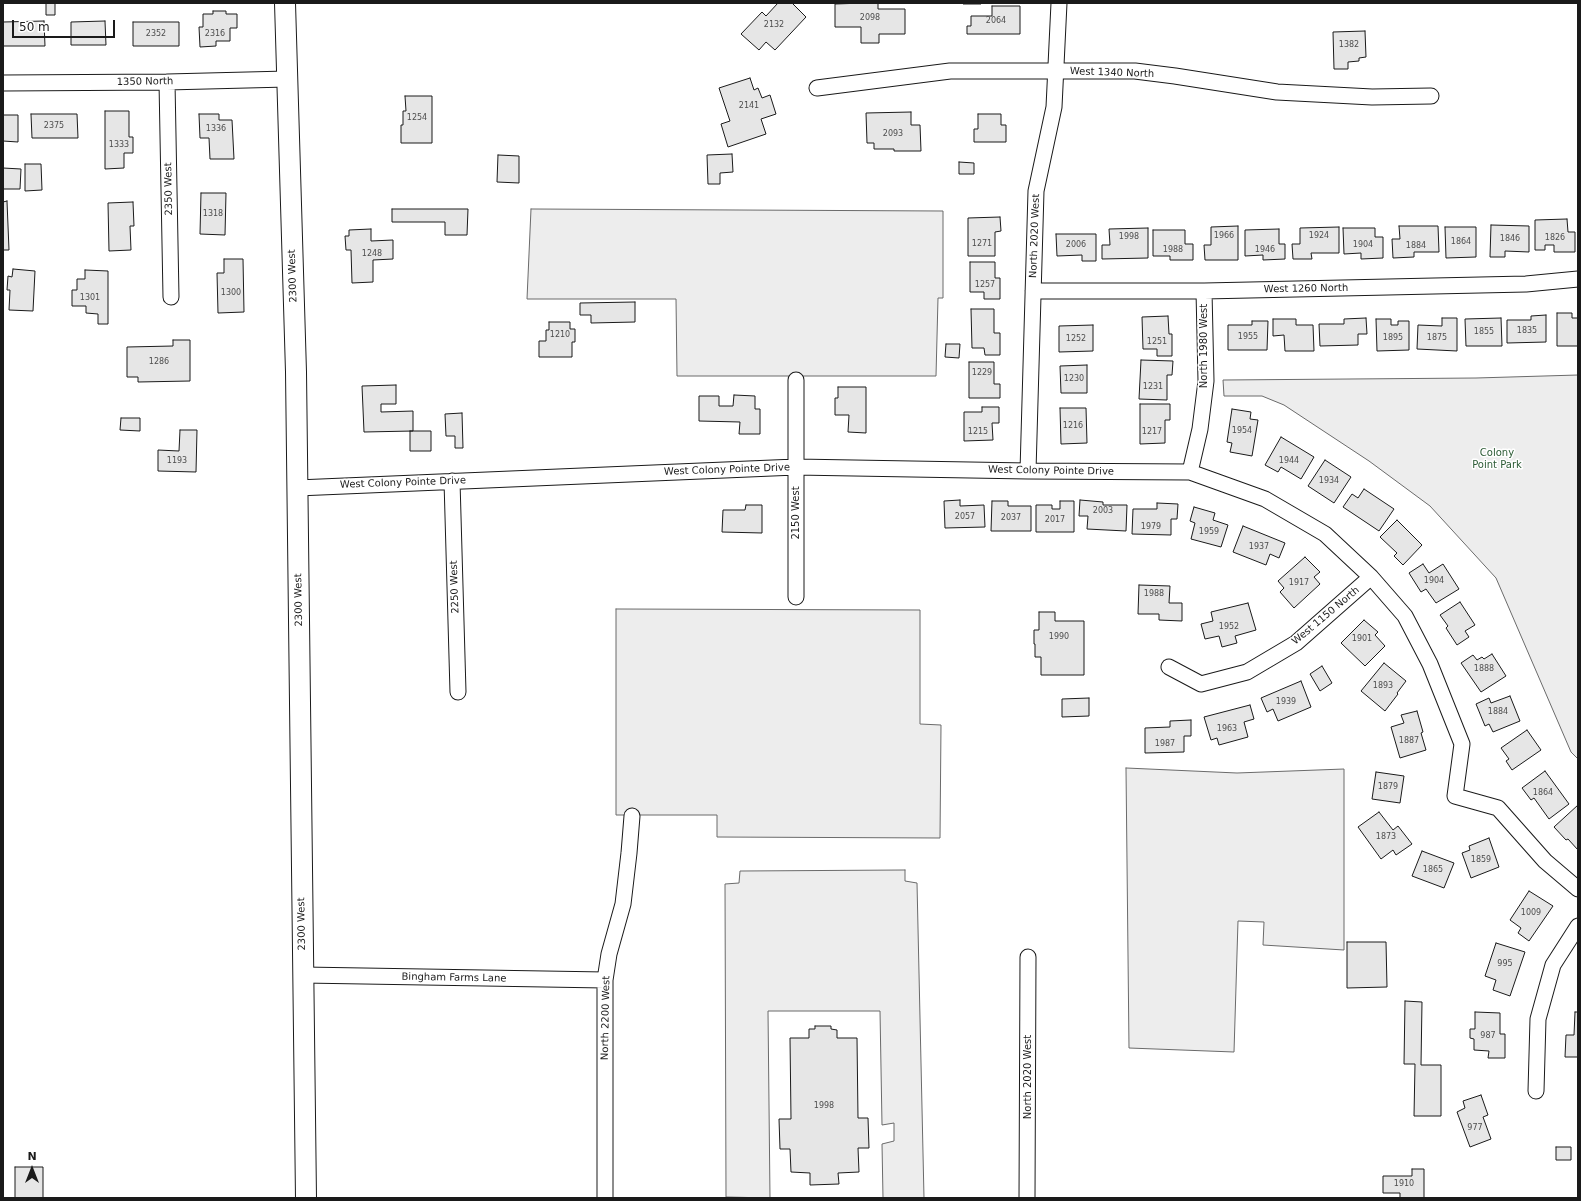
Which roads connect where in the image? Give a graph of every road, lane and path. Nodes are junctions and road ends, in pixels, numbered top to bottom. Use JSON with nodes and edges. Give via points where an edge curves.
{"nodes":[{"id":1,"x":285,"y":3,"type":"edge"},
{"id":2,"x":1059,"y":3,"type":"edge"},
{"id":3,"x":1056,"y":71,"type":"junction"},
{"id":4,"x":287,"y":79,"type":"junction"},
{"id":5,"x":167,"y":82,"type":"junction"},
{"id":6,"x":3,"y":83,"type":"edge"},
{"id":7,"x":817,"y":88,"type":"dead end"},
{"id":8,"x":1431,"y":96,"type":"dead end"},
{"id":9,"x":1578,"y":278,"type":"edge"},
{"id":10,"x":1033,"y":291,"type":"junction"},
{"id":11,"x":1204,"y":291,"type":"junction"},
{"id":12,"x":171,"y":297,"type":"dead end"},
{"id":13,"x":796,"y":380,"type":"dead end"},
{"id":14,"x":796,"y":467,"type":"junction"},
{"id":15,"x":1028,"y":471,"type":"junction"},
{"id":16,"x":1190,"y":472,"type":"junction"},
{"id":17,"x":452,"y":482,"type":"junction"},
{"id":18,"x":297,"y":488,"type":"junction"},
{"id":19,"x":1371,"y":577,"type":"junction"},
{"id":20,"x":796,"y":597,"type":"dead end"},
{"id":21,"x":1169,"y":667,"type":"dead end"},
{"id":22,"x":458,"y":692,"type":"dead end"},
{"id":23,"x":632,"y":816,"type":"dead end"},
{"id":24,"x":1578,"y":889,"type":"edge"},
{"id":25,"x":1578,"y":926,"type":"edge"},
{"id":26,"x":1028,"y":957,"type":"dead end"},
{"id":27,"x":303,"y":975,"type":"junction"},
{"id":28,"x":605,"y":980,"type":"junction"},
{"id":29,"x":1536,"y":1091,"type":"dead end"},
{"id":30,"x":306,"y":1198,"type":"edge"},
{"id":31,"x":606,"y":1198,"type":"edge"},
{"id":32,"x":1027,"y":1198,"type":"edge"}],
"edges":[{"from":1,"to":4,"type":"main road","name":"2300 West"},
{"from":2,"to":3,"type":"street","name":"North 2020 West"},
{"from":3,"to":7,"type":"street","name":"West 1340 North","via":[[950,71]]},
{"from":3,"to":8,"type":"street","name":"West 1340 North","via":[[1135,71],[1277,92],[1372,97]]},
{"from":3,"to":10,"type":"street","name":"North 2020 West","via":[[1054,107],[1036,191]]},
{"from":4,"to":5,"type":"street","name":"1350 North"},
{"from":4,"to":18,"type":"main road","name":"2300 West"},
{"from":5,"to":6,"type":"street","name":"1350 North"},
{"from":5,"to":12,"type":"street","name":"2350 West"},
{"from":9,"to":11,"type":"street","name":"West 1260 North","via":[[1526,284]]},
{"from":10,"to":11,"type":"street","name":"West 1260 North"},
{"from":10,"to":15,"type":"street","name":"North 2020 West"},
{"from":11,"to":16,"type":"street","name":"North 1980 West","via":[[1206,381],[1200,430]]},
{"from":13,"to":14,"type":"street","name":"2150 West"},
{"from":14,"to":15,"type":"street","name":"West Colony Pointe Drive"},
{"from":14,"to":17,"type":"street","name":"West Colony Pointe Drive"},
{"from":14,"to":20,"type":"street","name":"2150 West"},
{"from":15,"to":16,"type":"street","name":"West Colony Pointe Drive"},
{"from":16,"to":19,"type":"street","name":"West Colony Pointe Drive","via":[[1265,499],[1324,534]]},
{"from":17,"to":18,"type":"street","name":"West Colony Pointe Drive"},
{"from":17,"to":22,"type":"street","name":"2250 West"},
{"from":18,"to":27,"type":"main road","name":"2300 West"},
{"from":19,"to":21,"type":"street","name":"West 1150 North","via":[[1296,643],[1247,672],[1201,684]]},
{"from":19,"to":24,"type":"street","name":"West Colony Pointe Drive","via":[[1404,616],[1430,664],[1462,744],[1456,796],[1498,808],[1545,860]]},
{"from":23,"to":28,"type":"street","name":"North 2200 West","via":[[623,904],[609,954]]},
{"from":25,"to":29,"type":"street","via":[[1553,965],[1538,1020]]},
{"from":26,"to":32,"type":"street","name":"North 2020 West"},
{"from":27,"to":28,"type":"street","name":"Bingham Farms Lane"},
{"from":27,"to":30,"type":"main road","name":"2300 West"},
{"from":28,"to":31,"type":"street","name":"North 2200 West"}]}
